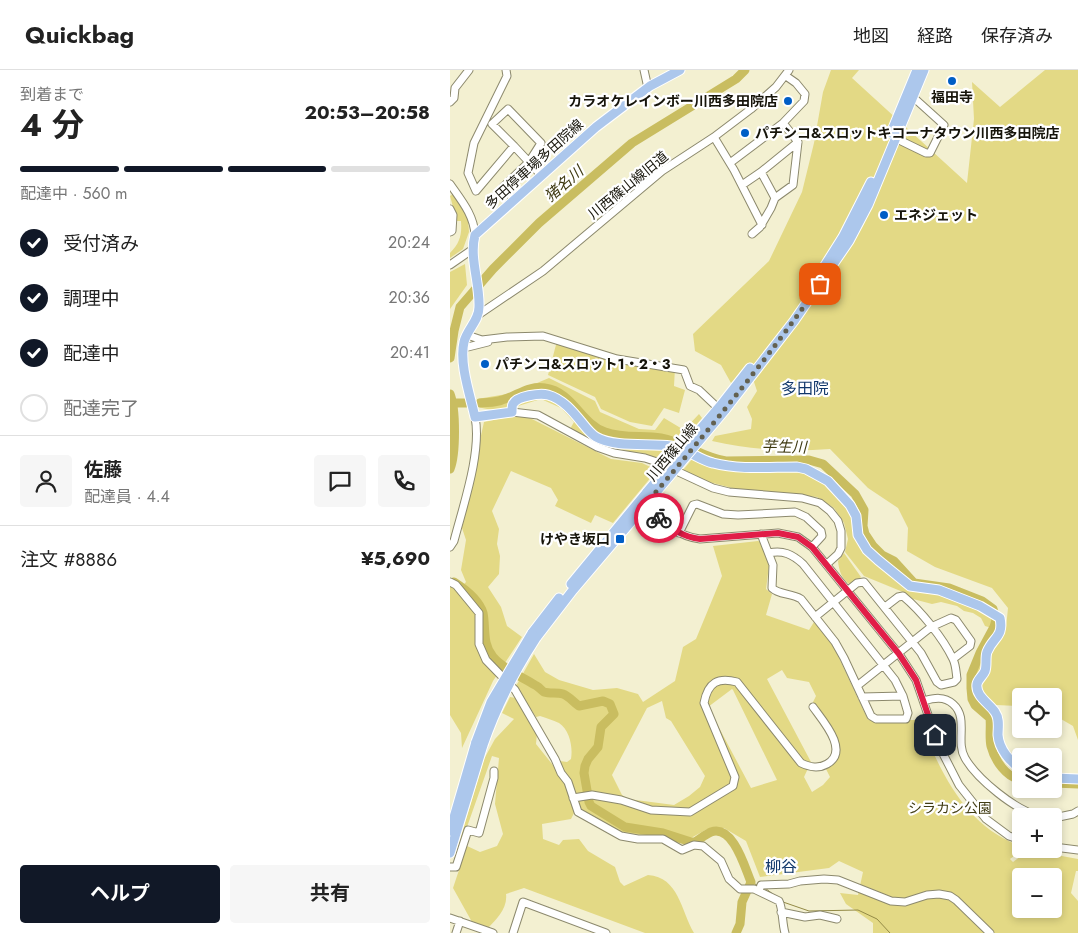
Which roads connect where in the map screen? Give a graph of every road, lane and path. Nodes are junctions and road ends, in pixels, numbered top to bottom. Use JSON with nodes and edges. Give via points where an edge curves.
{"nodes":[{"id":1,"x":506,"y":70,"type":"edge"},
{"id":2,"x":644,"y":70,"type":"edge"},
{"id":3,"x":680,"y":70,"type":"edge"},
{"id":4,"x":917,"y":70,"type":"edge"},
{"id":5,"x":924,"y":70,"type":"edge"},
{"id":6,"x":466,"y":71,"type":"edge"},
{"id":7,"x":787,"y":73,"type":"edge"},
{"id":8,"x":648,"y":88,"type":"junction"},
{"id":9,"x":452,"y":91,"type":"edge"},
{"id":10,"x":913,"y":97,"type":"junction"},
{"id":11,"x":450,"y":102,"type":"edge"},
{"id":12,"x":783,"y":122,"type":"junction"},
{"id":13,"x":714,"y":137,"type":"junction"},
{"id":14,"x":895,"y":138,"type":"junction"},
{"id":15,"x":798,"y":142,"type":"junction"},
{"id":16,"x":514,"y":146,"type":"junction"},
{"id":17,"x":529,"y":162,"type":"junction"},
{"id":18,"x":730,"y":163,"type":"junction"},
{"id":19,"x":761,"y":172,"type":"junction"},
{"id":20,"x":542,"y":176,"type":"junction"},
{"id":21,"x":450,"y":184,"type":"edge"},
{"id":22,"x":742,"y":185,"type":"junction"},
{"id":23,"x":775,"y":198,"type":"junction"},
{"id":24,"x":514,"y":199,"type":"junction"},
{"id":25,"x":450,"y":209,"type":"edge"},
{"id":26,"x":762,"y":225,"type":"junction"},
{"id":27,"x":450,"y":232,"type":"edge"},
{"id":28,"x":752,"y":234,"type":"dead end"},
{"id":29,"x":475,"y":235,"type":"junction"},
{"id":30,"x":473,"y":249,"type":"junction"},
{"id":31,"x":450,"y":265,"type":"edge"},
{"id":32,"x":479,"y":311,"type":"junction"},
{"id":33,"x":467,"y":335,"type":"junction"},
{"id":34,"x":508,"y":337,"type":"junction"},
{"id":35,"x":463,"y":346,"type":"junction"},
{"id":36,"x":721,"y":408,"type":"junction"},
{"id":37,"x":512,"y":412,"type":"junction"},
{"id":38,"x":476,"y":417,"type":"junction"},
{"id":39,"x":642,"y":503,"type":"junction"},
{"id":40,"x":678,"y":533,"type":"junction"},
{"id":41,"x":761,"y":534,"type":"junction"},
{"id":42,"x":450,"y":547,"type":"edge"},
{"id":43,"x":812,"y":547,"type":"junction"},
{"id":44,"x":769,"y":553,"type":"junction"},
{"id":45,"x":827,"y":564,"type":"junction"},
{"id":46,"x":450,"y":582,"type":"edge"},
{"id":47,"x":848,"y":590,"type":"junction"},
{"id":48,"x":833,"y":602,"type":"junction"},
{"id":49,"x":884,"y":607,"type":"junction"},
{"id":50,"x":815,"y":618,"type":"junction"},
{"id":51,"x":931,"y":627,"type":"junction"},
{"id":52,"x":912,"y":642,"type":"junction"},
{"id":53,"x":899,"y":654,"type":"junction"},
{"id":54,"x":953,"y":659,"type":"junction"},
{"id":55,"x":885,"y":665,"type":"junction"},
{"id":56,"x":857,"y":686,"type":"junction"},
{"id":57,"x":903,"y":696,"type":"junction"},
{"id":58,"x":862,"y":697,"type":"junction"},
{"id":59,"x":924,"y":701,"type":"junction"},
{"id":60,"x":813,"y":707,"type":"dead end"},
{"id":61,"x":479,"y":743,"type":"junction"},
{"id":62,"x":1012,"y":762,"type":"edge"},
{"id":63,"x":494,"y":771,"type":"dead end"},
{"id":64,"x":1062,"y":778,"type":"edge"},
{"id":65,"x":1078,"y":779,"type":"edge"},
{"id":66,"x":575,"y":798,"type":"junction"},
{"id":67,"x":1020,"y":808,"type":"edge"},
{"id":68,"x":1078,"y":811,"type":"edge"},
{"id":69,"x":1062,"y":816,"type":"edge"},
{"id":70,"x":450,"y":831,"type":"edge"},
{"id":71,"x":1012,"y":837,"type":"edge"},
{"id":72,"x":1062,"y":848,"type":"edge"},
{"id":73,"x":1078,"y":850,"type":"edge"},
{"id":74,"x":450,"y":853,"type":"edge"},
{"id":75,"x":450,"y":867,"type":"edge"},
{"id":76,"x":760,"y":888,"type":"junction"},
{"id":77,"x":781,"y":912,"type":"junction"},
{"id":78,"x":450,"y":918,"type":"edge"},
{"id":79,"x":837,"y":919,"type":"dead end"},
{"id":80,"x":460,"y":921,"type":"junction"},
{"id":81,"x":602,"y":932,"type":"edge"},
{"id":82,"x":456,"y":933,"type":"edge"},
{"id":83,"x":493,"y":933,"type":"edge"},
{"id":84,"x":514,"y":933,"type":"edge"},
{"id":85,"x":785,"y":933,"type":"edge"},
{"id":86,"x":990,"y":933,"type":"edge"}],
"edges":[{"from":1,"to":16,"type":"street","via":[[508,76],[474,143],[468,173],[476,191]]},
{"from":2,"to":8,"type":"street"},
{"from":3,"to":8,"type":"main road","name":"多田停車場多田院線"},
{"from":4,"to":36,"type":"main road","name":"川西篠山線","via":[[866,192],[843,237],[801,302]]},
{"from":5,"to":10,"type":"main road","name":"川西篠山線"},
{"from":6,"to":9,"type":"street"},
{"from":7,"to":12,"type":"street","via":[[805,94],[804,102]]},
{"from":7,"to":13,"type":"street","name":"川西篠山線旧道","via":[[751,109]]},
{"from":8,"to":20,"type":"main road","name":"多田停車場多田院線","via":[[596,127]]},
{"from":9,"to":11,"type":"street","via":[[454,98]]},
{"from":10,"to":14,"type":"main road","name":"川西篠山線"},
{"from":10,"to":14,"type":"street","via":[[944,125],[930,153]]},
{"from":12,"to":15,"type":"street"},
{"from":12,"to":18,"type":"street"},
{"from":13,"to":18,"type":"street"},
{"from":13,"to":32,"type":"street","name":"川西篠山線旧道","via":[[662,171],[543,271]]},
{"from":14,"to":36,"type":"main road","name":"川西篠山線","via":[[849,241],[794,321]]},
{"from":15,"to":19,"type":"street"},
{"from":15,"to":23,"type":"street","via":[[793,185]]},
{"from":16,"to":17,"type":"street"},
{"from":16,"to":17,"type":"street","via":[[492,124],[508,109],[541,143]]},
{"from":17,"to":20,"type":"street"},
{"from":17,"to":24,"type":"street","via":[[503,187]]},
{"from":18,"to":22,"type":"street"},
{"from":19,"to":22,"type":"street"},
{"from":19,"to":23,"type":"street"},
{"from":20,"to":24,"type":"main road","name":"多田停車場多田院線"},
{"from":21,"to":29,"type":"street","via":[[470,213]]},
{"from":22,"to":26,"type":"street"},
{"from":23,"to":26,"type":"street"},
{"from":24,"to":29,"type":"main road","name":"多田停車場多田院線"},
{"from":25,"to":27,"type":"street","via":[[453,215]]},
{"from":26,"to":28,"type":"street"},
{"from":29,"to":30,"type":"main road"},
{"from":30,"to":31,"type":"street"},
{"from":30,"to":32,"type":"main road"},
{"from":32,"to":33,"type":"main road"},
{"from":33,"to":34,"type":"street","via":[[482,340]]},
{"from":33,"to":35,"type":"main road"},
{"from":34,"to":35,"type":"street"},
{"from":34,"to":36,"type":"street","via":[[543,336],[617,359],[684,370],[690,386]]},
{"from":35,"to":38,"type":"main road"},
{"from":36,"to":39,"type":"main road","name":"川西篠山線","bridge":true},
{"from":37,"to":38,"type":"main road"},
{"from":37,"to":45,"type":"street","via":[[538,416],[597,447],[657,462],[713,488],[820,503],[838,521],[841,531],[841,548]]},
{"from":37,"to":62,"type":"main road","via":[[513,405],[524,397],[548,395],[560,400],[589,432],[604,440],[672,446],[728,467],[806,468],[828,481],[850,505],[856,516],[858,535],[867,550],[910,586],[939,590],[980,606],[1001,620],[1000,633],[987,652],[986,669],[977,683],[984,701],[998,716],[998,737]]},
{"from":38,"to":42,"type":"street","via":[[478,429],[474,458],[454,542]]},
{"from":39,"to":40,"type":"street"},
{"from":39,"to":61,"type":"main road","name":"川西篠山線","bridge":true,"via":[[534,635],[491,702]]},
{"from":40,"to":41,"type":"street","via":[[700,539]]},
{"from":40,"to":43,"type":"street","via":[[693,505],[697,504],[716,512],[738,515],[795,512],[822,531],[822,536]]},
{"from":41,"to":43,"type":"street","via":[[798,537]]},
{"from":41,"to":44,"type":"street"},
{"from":43,"to":45,"type":"street"},
{"from":44,"to":48,"type":"street","via":[[786,552],[795,557]]},
{"from":44,"to":50,"type":"street","via":[[773,565],[772,588],[801,599]]},
{"from":45,"to":47,"type":"street"},
{"from":46,"to":66,"type":"street","via":[[479,613],[479,644],[486,660],[514,690]]},
{"from":47,"to":48,"type":"street"},
{"from":47,"to":49,"type":"street","via":[[864,582]]},
{"from":47,"to":53,"type":"street"},
{"from":48,"to":50,"type":"street"},
{"from":48,"to":55,"type":"street"},
{"from":49,"to":51,"type":"street","via":[[898,596],[903,596]]},
{"from":49,"to":52,"type":"street"},
{"from":50,"to":56,"type":"street","via":[[844,658]]},
{"from":51,"to":52,"type":"street"},
{"from":51,"to":54,"type":"street"},
{"from":51,"to":54,"type":"street","via":[[951,618],[971,641],[970,646]]},
{"from":52,"to":53,"type":"street"},
{"from":52,"to":54,"type":"street","via":[[941,685],[957,679]]},
{"from":53,"to":55,"type":"street"},
{"from":53,"to":59,"type":"street","via":[[916,680]]},
{"from":55,"to":56,"type":"street"},
{"from":55,"to":57,"type":"street"},
{"from":56,"to":58,"type":"street"},
{"from":57,"to":58,"type":"street"},
{"from":57,"to":58,"type":"street","via":[[908,713],[906,718],[876,719],[871,716]]},
{"from":59,"to":67,"type":"street","via":[[937,697],[950,701],[958,709],[965,758],[988,783]]},
{"from":59,"to":71,"type":"street","via":[[938,744],[960,785],[986,819]]},
{"from":60,"to":66,"type":"street","via":[[834,737],[836,751],[825,765],[811,768],[801,763],[737,682],[726,679],[713,683],[704,702],[735,777],[733,786],[690,812],[651,810],[592,795]]},
{"from":61,"to":70,"type":"main road","name":"川西篠山線"},
{"from":61,"to":74,"type":"main road","name":"川西篠山線"},
{"from":63,"to":75,"type":"street","via":[[479,833],[468,830],[456,867]]},
{"from":64,"to":65,"type":"main road"},
{"from":66,"to":76,"type":"street","via":[[578,812],[621,836],[663,839],[682,850],[694,845],[703,846],[721,861],[729,879],[740,889]]},
{"from":68,"to":69,"type":"street"},
{"from":72,"to":73,"type":"street"},
{"from":76,"to":77,"type":"street","via":[[779,901]]},
{"from":76,"to":86,"type":"street","via":[[824,879],[838,880],[891,901],[905,902],[927,895],[950,896]]},
{"from":77,"to":79,"type":"street"},
{"from":77,"to":85,"type":"street"},
{"from":78,"to":80,"type":"street"},
{"from":80,"to":82,"type":"street"},
{"from":80,"to":83,"type":"street"},
{"from":81,"to":84,"type":"street","via":[[524,902]]}]}
